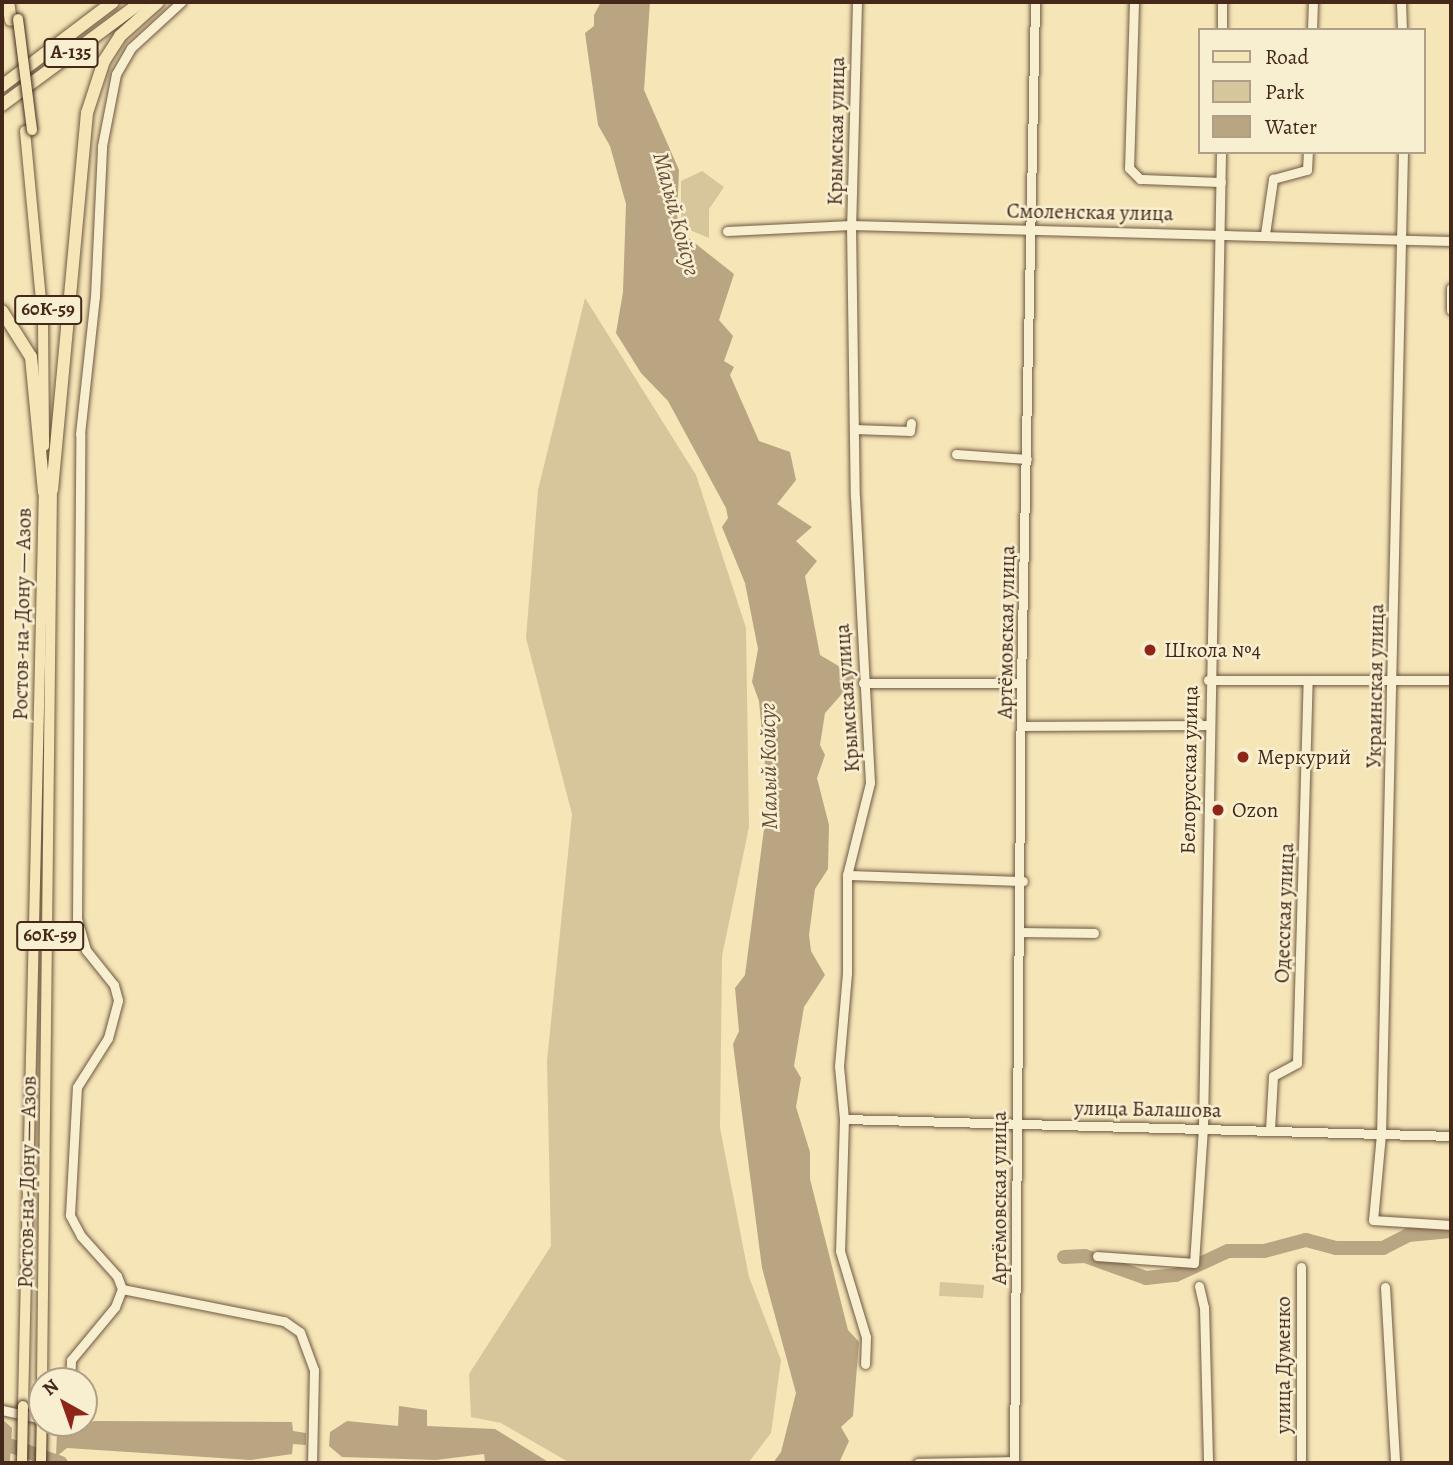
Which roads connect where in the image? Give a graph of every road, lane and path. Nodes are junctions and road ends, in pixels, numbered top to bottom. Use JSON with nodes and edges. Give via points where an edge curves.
{"nodes":[{"id":1,"x":8,"y":2,"type":"edge"},
{"id":2,"x":15,"y":2,"type":"edge"},
{"id":3,"x":105,"y":2,"type":"edge"},
{"id":4,"x":113,"y":2,"type":"edge"},
{"id":5,"x":141,"y":2,"type":"edge"},
{"id":6,"x":158,"y":2,"type":"edge"},
{"id":7,"x":180,"y":2,"type":"edge"},
{"id":8,"x":857,"y":2,"type":"edge"},
{"id":9,"x":1035,"y":2,"type":"edge"},
{"id":10,"x":1134,"y":2,"type":"edge"},
{"id":11,"x":1222,"y":2,"type":"edge"},
{"id":12,"x":1313,"y":2,"type":"edge"},
{"id":13,"x":1402,"y":2,"type":"edge"},
{"id":14,"x":14,"y":19,"type":"junction"},
{"id":15,"x":1222,"y":28,"type":"edge"},
{"id":16,"x":1312,"y":28,"type":"edge"},
{"id":17,"x":1402,"y":28,"type":"edge"},
{"id":18,"x":43,"y":55,"type":"junction"},
{"id":19,"x":2,"y":86,"type":"edge"},
{"id":20,"x":2,"y":105,"type":"edge"},
{"id":21,"x":1222,"y":154,"type":"edge"},
{"id":22,"x":1308,"y":154,"type":"edge"},
{"id":23,"x":1403,"y":154,"type":"edge"},
{"id":24,"x":1221,"y":182,"type":"junction"},
{"id":25,"x":851,"y":225,"type":"junction"},
{"id":26,"x":1033,"y":229,"type":"junction"},
{"id":27,"x":727,"y":231,"type":"dead end"},
{"id":28,"x":1221,"y":232,"type":"junction"},
{"id":29,"x":1265,"y":234,"type":"junction"},
{"id":30,"x":1404,"y":239,"type":"junction"},
{"id":31,"x":1451,"y":241,"type":"edge"},
{"id":32,"x":1451,"y":288,"type":"edge"},
{"id":33,"x":1451,"y":310,"type":"edge"},
{"id":34,"x":2,"y":311,"type":"edge"},
{"id":35,"x":911,"y":423,"type":"dead end"},
{"id":36,"x":854,"y":429,"type":"junction"},
{"id":37,"x":957,"y":454,"type":"dead end"},
{"id":38,"x":1027,"y":459,"type":"junction"},
{"id":39,"x":48,"y":491,"type":"junction"},
{"id":40,"x":1393,"y":679,"type":"junction"},
{"id":41,"x":1208,"y":680,"type":"junction"},
{"id":42,"x":1451,"y":680,"type":"edge"},
{"id":43,"x":1308,"y":681,"type":"junction"},
{"id":44,"x":863,"y":682,"type":"junction"},
{"id":45,"x":1021,"y":683,"type":"junction"},
{"id":46,"x":1207,"y":725,"type":"junction"},
{"id":47,"x":1021,"y":726,"type":"junction"},
{"id":48,"x":847,"y":876,"type":"junction"},
{"id":49,"x":1023,"y":881,"type":"junction"},
{"id":50,"x":1021,"y":932,"type":"junction"},
{"id":51,"x":1094,"y":933,"type":"dead end"},
{"id":52,"x":844,"y":1119,"type":"junction"},
{"id":53,"x":1016,"y":1124,"type":"junction"},
{"id":54,"x":1203,"y":1126,"type":"junction"},
{"id":55,"x":1270,"y":1130,"type":"junction"},
{"id":56,"x":1381,"y":1134,"type":"junction"},
{"id":57,"x":1451,"y":1136,"type":"edge"},
{"id":58,"x":1451,"y":1226,"type":"edge"},
{"id":59,"x":1097,"y":1256,"type":"dead end"},
{"id":60,"x":1301,"y":1266,"type":"dead end"},
{"id":61,"x":1199,"y":1286,"type":"dead end"},
{"id":62,"x":1385,"y":1287,"type":"dead end"},
{"id":63,"x":122,"y":1289,"type":"junction"},
{"id":64,"x":866,"y":1364,"type":"dead end"},
{"id":65,"x":42,"y":1367,"type":"edge"},
{"id":66,"x":71,"y":1367,"type":"edge"},
{"id":67,"x":2,"y":1410,"type":"edge"},
{"id":68,"x":28,"y":1416,"type":"edge"},
{"id":69,"x":41,"y":1437,"type":"edge"},
{"id":70,"x":1014,"y":1462,"type":"edge"},
{"id":71,"x":22,"y":1463,"type":"edge"},
{"id":72,"x":41,"y":1463,"type":"edge"},
{"id":73,"x":312,"y":1463,"type":"edge"},
{"id":74,"x":918,"y":1463,"type":"edge"},
{"id":75,"x":1208,"y":1463,"type":"edge"},
{"id":76,"x":1301,"y":1463,"type":"edge"},
{"id":77,"x":1395,"y":1463,"type":"edge"}],
"edges":[{"from":1,"to":14,"type":"highway"},
{"from":2,"to":14,"type":"highway"},
{"from":3,"to":18,"type":"highway"},
{"from":4,"to":18,"type":"highway","number":"А-135"},
{"from":5,"to":20,"type":"highway","number":"А-135"},
{"from":6,"to":39,"type":"highway","via":[[104,61],[87,113]]},
{"from":7,"to":63,"type":"street","via":[[131,48],[116,74],[107,112],[95,297],[80,434],[77,919],[86,950],[114,985],[118,1000],[108,1038],[77,1087],[70,1215]]},
{"from":8,"to":25,"type":"street","name":"Крымская улица"},
{"from":9,"to":26,"type":"street","name":"Артёмовская улица"},
{"from":10,"to":24,"type":"street","via":[[1129,168],[1140,179]]},
{"from":11,"to":15,"type":"street"},
{"from":12,"to":16,"type":"street"},
{"from":13,"to":17,"type":"street"},
{"from":14,"to":39,"type":"main road","name":"Ростов-на-Дону — Азов","number":"60К-59","bridge":true,"via":[[50,323]]},
{"from":18,"to":19,"type":"highway","number":"А-135"},
{"from":21,"to":24,"type":"street","name":"Белорусская улица"},
{"from":22,"to":29,"type":"street","via":[[1307,170],[1273,179]]},
{"from":23,"to":30,"type":"street","name":"Украинская улица"},
{"from":24,"to":28,"type":"street","name":"Белорусская улица"},
{"from":25,"to":26,"type":"street","name":"Смоленская улица"},
{"from":25,"to":27,"type":"street","name":"Смоленская улица"},
{"from":25,"to":36,"type":"street","name":"Крымская улица"},
{"from":26,"to":28,"type":"street","name":"Смоленская улица"},
{"from":26,"to":38,"type":"street","name":"Артёмовская улица"},
{"from":28,"to":29,"type":"street","name":"Смоленская улица"},
{"from":28,"to":41,"type":"street","name":"Белорусская улица"},
{"from":29,"to":30,"type":"street","name":"Смоленская улица"},
{"from":30,"to":31,"type":"street","name":"Смоленская улица"},
{"from":30,"to":40,"type":"street","name":"Украинская улица"},
{"from":32,"to":33,"type":"street"},
{"from":34,"to":39,"type":"highway","via":[[31,357]]},
{"from":35,"to":36,"type":"street","via":[[911,431]]},
{"from":36,"to":44,"type":"street","name":"Крымская улица"},
{"from":37,"to":38,"type":"street"},
{"from":38,"to":45,"type":"street","name":"Артёмовская улица"},
{"from":39,"to":65,"type":"main road","name":"Ростов-на-Дону — Азов","number":"60К-59"},
{"from":39,"to":71,"type":"main road","name":"Ростов-на-Дону — Азов","number":"60К-59","bridge":true},
{"from":40,"to":42,"type":"street"},
{"from":40,"to":43,"type":"street"},
{"from":40,"to":56,"type":"street","name":"Украинская улица"},
{"from":41,"to":43,"type":"street"},
{"from":41,"to":46,"type":"street","name":"Белорусская улица"},
{"from":43,"to":55,"type":"street","name":"Одесская улица","via":[[1297,1063],[1273,1076]]},
{"from":44,"to":45,"type":"street"},
{"from":44,"to":48,"type":"street","name":"Крымская улица","via":[[870,783]]},
{"from":45,"to":47,"type":"street","name":"Артёмовская улица"},
{"from":46,"to":47,"type":"street"},
{"from":46,"to":54,"type":"street","name":"Белорусская улица"},
{"from":47,"to":49,"type":"street","name":"Артёмовская улица"},
{"from":48,"to":49,"type":"street"},
{"from":48,"to":52,"type":"street","name":"Крымская улица","via":[[847,973],[839,1066]]},
{"from":49,"to":50,"type":"street","name":"Артёмовская улица"},
{"from":50,"to":51,"type":"street"},
{"from":50,"to":53,"type":"street","name":"Артёмовская улица"},
{"from":52,"to":53,"type":"street","name":"улица Балашова"},
{"from":52,"to":64,"type":"street","name":"Крымская улица","via":[[840,1251],[866,1337]]},
{"from":53,"to":54,"type":"street","name":"улица Балашова"},
{"from":53,"to":70,"type":"street","name":"Артёмовская улица"},
{"from":54,"to":55,"type":"street","name":"улица Балашова"},
{"from":54,"to":59,"type":"street","name":"Белорусская улица","via":[[1194,1263]]},
{"from":55,"to":56,"type":"street","name":"улица Балашова"},
{"from":56,"to":57,"type":"street","name":"улица Балашова"},
{"from":56,"to":58,"type":"street","name":"Украинская улица","via":[[1373,1220]]},
{"from":60,"to":76,"type":"street","name":"улица Думенко"},
{"from":61,"to":75,"type":"street","via":[[1204,1307]]},
{"from":62,"to":77,"type":"street"},
{"from":63,"to":66,"type":"street","via":[[115,1307],[71,1360]]},
{"from":63,"to":73,"type":"street","via":[[284,1321],[300,1332],[314,1370]]},
{"from":67,"to":68,"type":"street"},
{"from":69,"to":72,"type":"main road","bridge":true},
{"from":70,"to":74,"type":"street"}]}
